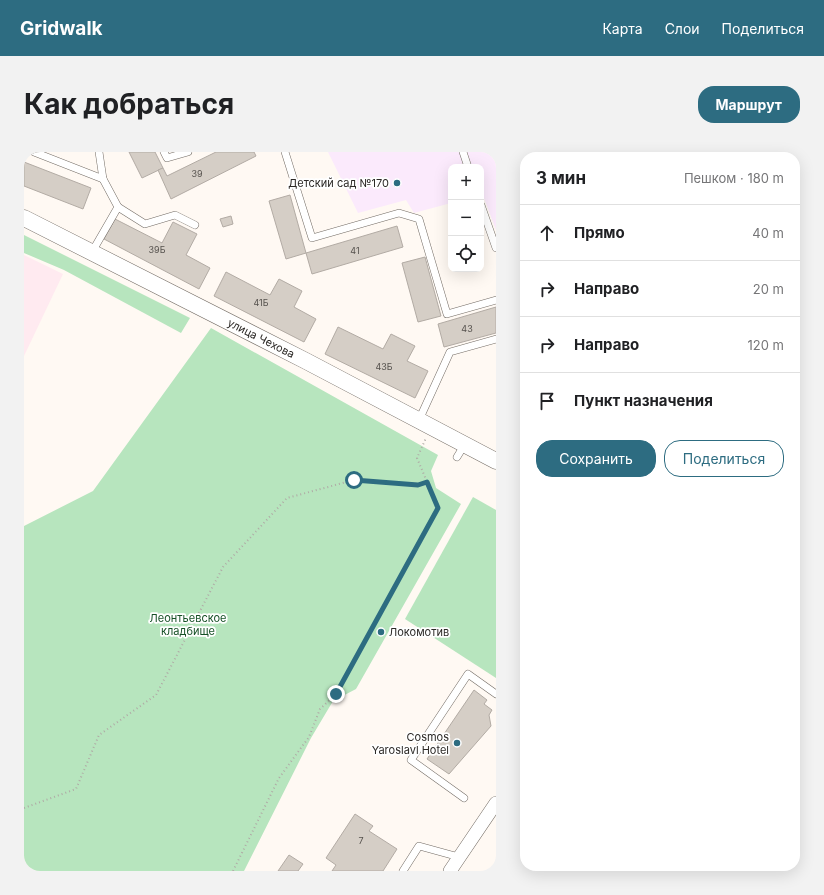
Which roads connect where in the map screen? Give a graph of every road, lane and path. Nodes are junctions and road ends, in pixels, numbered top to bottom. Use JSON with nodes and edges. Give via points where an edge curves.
{"nodes":[{"id":1,"x":34,"y":152,"type":"edge"},
{"id":2,"x":99,"y":152,"type":"edge"},
{"id":3,"x":164,"y":152,"type":"edge"},
{"id":4,"x":188,"y":152,"type":"edge"},
{"id":5,"x":285,"y":152,"type":"edge"},
{"id":6,"x":463,"y":152,"type":"edge"},
{"id":7,"x":467,"y":164,"type":"edge"},
{"id":8,"x":103,"y":179,"type":"junction"},
{"id":9,"x":118,"y":207,"type":"junction"},
{"id":10,"x":484,"y":214,"type":"edge"},
{"id":11,"x":24,"y":218,"type":"edge"},
{"id":12,"x":195,"y":225,"type":"dead end"},
{"id":13,"x":496,"y":248,"type":"edge"},
{"id":14,"x":92,"y":252,"type":"junction"},
{"id":15,"x":496,"y":300,"type":"edge"},
{"id":16,"x":496,"y":339,"type":"edge"},
{"id":17,"x":419,"y":420,"type":"junction"},
{"id":18,"x":428,"y":434,"type":"dead end"},
{"id":19,"x":465,"y":443,"type":"junction"},
{"id":20,"x":457,"y":457,"type":"dead end"},
{"id":21,"x":496,"y":461,"type":"edge"},
{"id":22,"x":427,"y":482,"type":"junction"},
{"id":23,"x":496,"y":694,"type":"edge"},
{"id":24,"x":464,"y":798,"type":"dead end"},
{"id":25,"x":496,"y":803,"type":"edge"},
{"id":26,"x":24,"y":808,"type":"edge"},
{"id":27,"x":460,"y":857,"type":"junction"},
{"id":28,"x":233,"y":871,"type":"edge"},
{"id":29,"x":403,"y":871,"type":"edge"},
{"id":30,"x":450,"y":871,"type":"edge"}],
"edges":[{"from":1,"to":8,"type":"lane"},
{"from":2,"to":8,"type":"lane"},
{"from":3,"to":4,"type":"lane","via":[[167,158]]},
{"from":5,"to":15,"type":"lane","via":[[312,238],[399,213],[419,219],[447,314]]},
{"from":6,"to":7,"type":"lane"},
{"from":8,"to":9,"type":"lane"},
{"from":9,"to":12,"type":"lane","via":[[145,224],[175,215]]},
{"from":9,"to":14,"type":"lane"},
{"from":10,"to":13,"type":"lane"},
{"from":11,"to":14,"type":"street","name":"улица Чехова"},
{"from":14,"to":17,"type":"street","name":"улица Чехова"},
{"from":16,"to":17,"type":"lane","via":[[450,352]]},
{"from":17,"to":19,"type":"street","name":"улица Чехова"},
{"from":18,"to":22,"type":"path","via":[[417,458]]},
{"from":19,"to":20,"type":"lane"},
{"from":19,"to":21,"type":"street","name":"улица Чехова"},
{"from":22,"to":26,"type":"path","via":[[418,485],[354,480],[287,498],[223,567],[156,695],[99,735],[76,789]]},
{"from":22,"to":28,"type":"path","via":[[438,508],[336,694],[320,709],[309,737],[279,778]]},
{"from":23,"to":24,"type":"lane","via":[[468,674],[411,760]]},
{"from":25,"to":27,"type":"street"},
{"from":27,"to":29,"type":"lane","via":[[419,846]]},
{"from":27,"to":30,"type":"street"}]}
